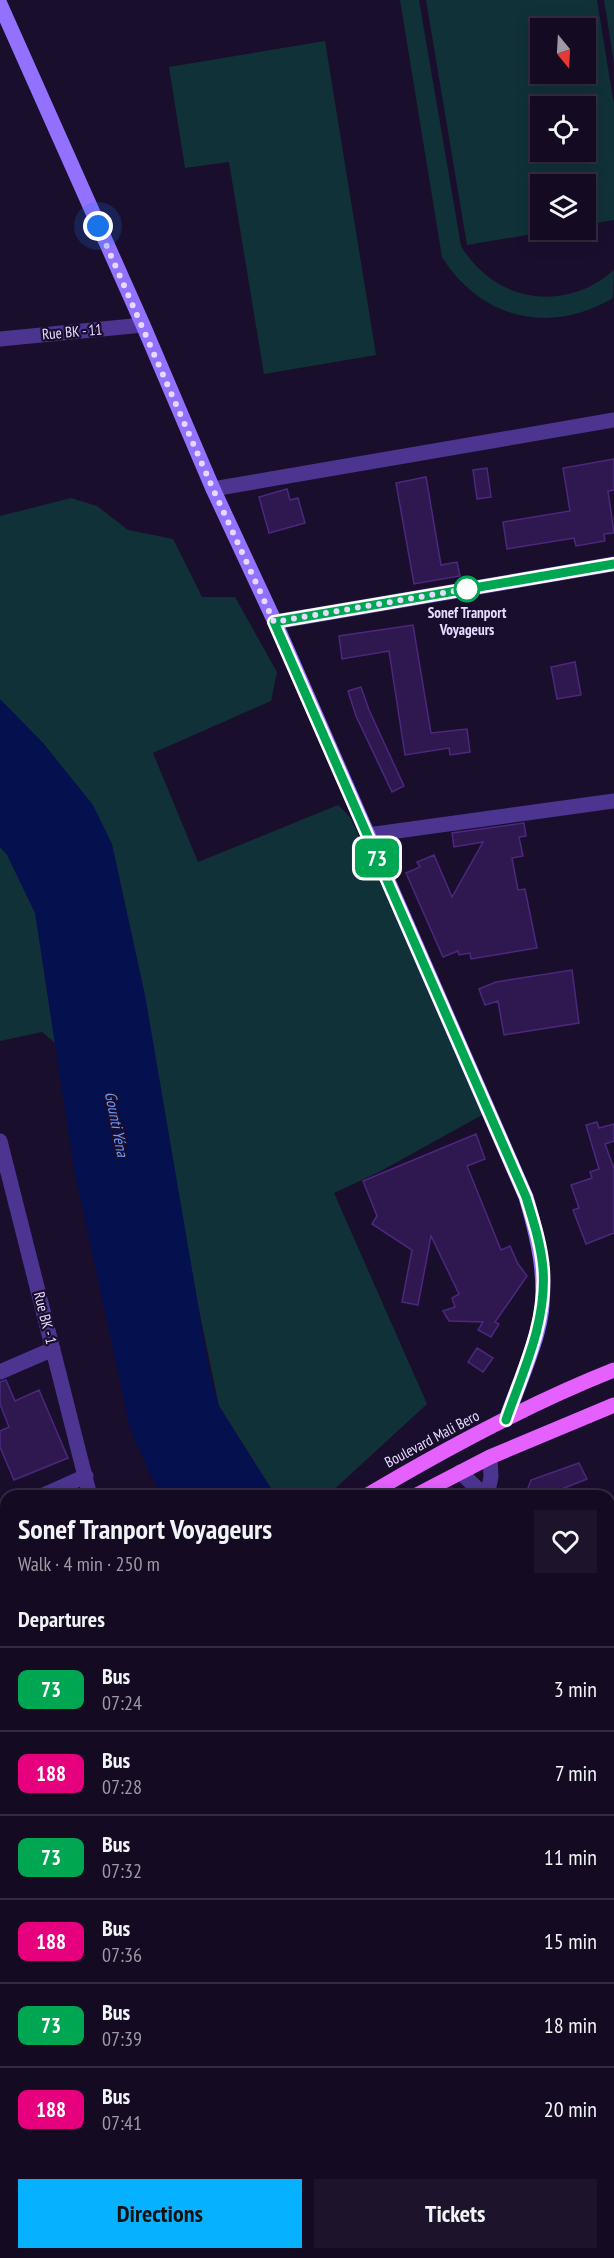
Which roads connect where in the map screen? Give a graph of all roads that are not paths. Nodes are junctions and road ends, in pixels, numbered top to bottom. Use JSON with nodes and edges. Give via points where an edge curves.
{"nodes":[{"id":1,"x":0,"y":4,"type":"edge"},
{"id":2,"x":143,"y":326,"type":"junction"},
{"id":3,"x":0,"y":339,"type":"edge"},
{"id":4,"x":614,"y":420,"type":"edge"},
{"id":5,"x":213,"y":489,"type":"junction"},
{"id":6,"x":614,"y":564,"type":"edge"},
{"id":7,"x":274,"y":622,"type":"junction"},
{"id":8,"x":614,"y":801,"type":"edge"},
{"id":9,"x":368,"y":835,"type":"junction"},
{"id":10,"x":0,"y":1141,"type":"edge"},
{"id":11,"x":7,"y":1194,"type":"edge"},
{"id":12,"x":53,"y":1349,"type":"junction"},
{"id":13,"x":614,"y":1370,"type":"edge"},
{"id":14,"x":0,"y":1372,"type":"edge"},
{"id":15,"x":614,"y":1405,"type":"edge"},
{"id":16,"x":506,"y":1420,"type":"junction"},
{"id":17,"x":490,"y":1457,"type":"junction"},
{"id":18,"x":460,"y":1472,"type":"junction"},
{"id":19,"x":86,"y":1476,"type":"junction"},
{"id":20,"x":54,"y":1490,"type":"edge"},
{"id":21,"x":89,"y":1490,"type":"edge"},
{"id":22,"x":376,"y":1490,"type":"edge"},
{"id":23,"x":426,"y":1490,"type":"edge"},
{"id":24,"x":480,"y":1490,"type":"edge"},
{"id":25,"x":488,"y":1490,"type":"edge"}],
"edges":[{"from":1,"to":2,"type":"street"},
{"from":2,"to":3,"type":"street","name":"Rue BK - 11"},
{"from":2,"to":5,"type":"street"},
{"from":4,"to":5,"type":"street"},
{"from":5,"to":7,"type":"street"},
{"from":6,"to":7,"type":"street"},
{"from":7,"to":9,"type":"street"},
{"from":8,"to":9,"type":"street"},
{"from":9,"to":16,"type":"street","via":[[522,1186],[538,1240],[543,1292],[538,1332]]},
{"from":10,"to":11,"type":"street","name":"Rue BK - 1"},
{"from":11,"to":12,"type":"street","name":"Rue BK - 1"},
{"from":12,"to":14,"type":"street"},
{"from":12,"to":19,"type":"street","name":"Rue BK - 1"},
{"from":13,"to":16,"type":"main road","name":"Boulevard Mali Bero"},
{"from":15,"to":17,"type":"main road"},
{"from":16,"to":22,"type":"main road","name":"Boulevard Mali Bero"},
{"from":17,"to":18,"type":"main road"},
{"from":17,"to":25,"type":"street"},
{"from":18,"to":23,"type":"main road"},
{"from":18,"to":24,"type":"street"},
{"from":19,"to":20,"type":"street"},
{"from":19,"to":21,"type":"street","name":"Rue BK - 1"}]}
